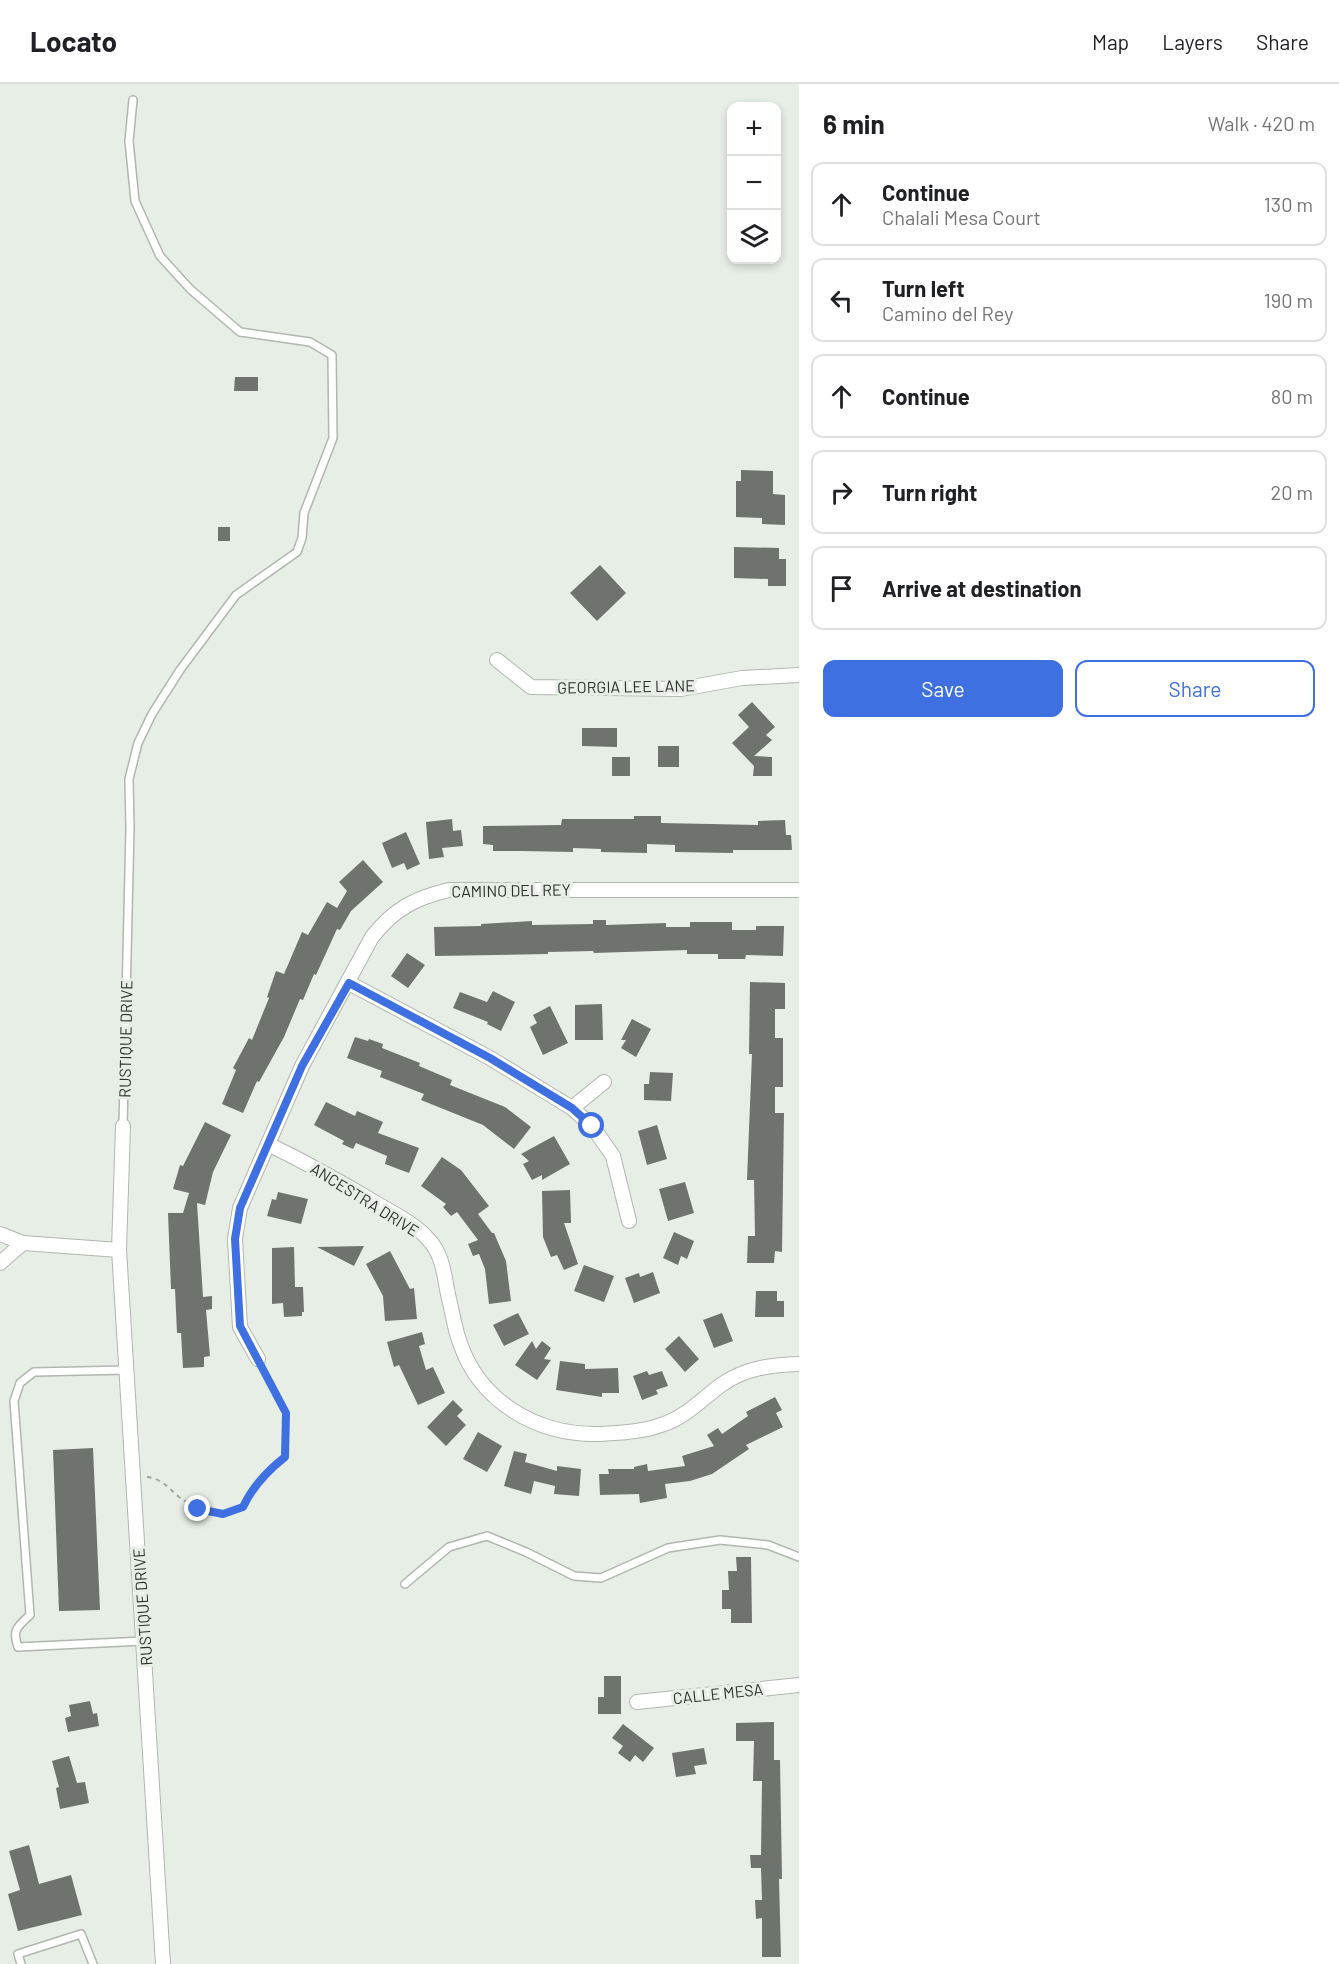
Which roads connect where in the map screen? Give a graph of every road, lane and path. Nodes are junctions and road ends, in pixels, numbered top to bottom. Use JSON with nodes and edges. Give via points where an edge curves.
{"nodes":[{"id":1,"x":133,"y":100,"type":"dead end"},
{"id":2,"x":497,"y":660,"type":"dead end"},
{"id":3,"x":799,"y":675,"type":"edge"},
{"id":4,"x":799,"y":890,"type":"edge"},
{"id":5,"x":349,"y":983,"type":"junction"},
{"id":6,"x":604,"y":1082,"type":"dead end"},
{"id":7,"x":572,"y":1108,"type":"junction"},
{"id":8,"x":123,"y":1126,"type":"joint"},
{"id":9,"x":268,"y":1144,"type":"junction"},
{"id":10,"x":629,"y":1221,"type":"dead end"},
{"id":11,"x":0,"y":1234,"type":"edge"},
{"id":12,"x":23,"y":1243,"type":"junction"},
{"id":13,"x":119,"y":1250,"type":"junction"},
{"id":14,"x":0,"y":1263,"type":"edge"},
{"id":15,"x":258,"y":1359,"type":"joint"},
{"id":16,"x":799,"y":1364,"type":"edge"},
{"id":17,"x":127,"y":1370,"type":"junction"},
{"id":18,"x":133,"y":1476,"type":"junction"},
{"id":19,"x":799,"y":1557,"type":"edge"},
{"id":20,"x":405,"y":1584,"type":"dead end"},
{"id":21,"x":144,"y":1641,"type":"junction"},
{"id":22,"x":799,"y":1684,"type":"edge"},
{"id":23,"x":637,"y":1702,"type":"dead end"},
{"id":24,"x":21,"y":1964,"type":"edge"},
{"id":25,"x":93,"y":1964,"type":"edge"},
{"id":26,"x":163,"y":1964,"type":"edge"}],
"edges":[{"from":1,"to":8,"type":"lane","name":"RUSTIQUE DRIVE","via":[[129,141],[135,201],[160,256],[190,289],[240,332],[310,342],[332,355],[333,438],[304,513],[297,552],[236,595],[180,670],[138,743],[129,779]]},
{"from":2,"to":3,"type":"street","name":"GEORGIA LEE LANE","via":[[531,687],[681,689],[742,678]]},
{"from":4,"to":5,"type":"street","name":"CAMINO DEL REY","via":[[449,890],[422,896],[385,921],[372,937]]},
{"from":5,"to":7,"type":"street","via":[[490,1058]]},
{"from":5,"to":9,"type":"street","name":"CAMINO DEL REY","via":[[302,1066]]},
{"from":6,"to":7,"type":"street"},
{"from":7,"to":10,"type":"street","via":[[592,1126],[613,1156]]},
{"from":8,"to":13,"type":"street","name":"RUSTIQUE DRIVE"},
{"from":9,"to":15,"type":"street","name":"CAMINO DEL REY","via":[[240,1208],[235,1239],[240,1326]]},
{"from":9,"to":16,"type":"street","name":"ANCESTRA DRIVE","via":[[413,1225],[430,1241],[442,1263],[460,1343],[470,1363],[488,1391],[510,1410],[535,1423],[597,1434],[662,1425],[751,1369]]},
{"from":11,"to":12,"type":"street"},
{"from":12,"to":13,"type":"street"},
{"from":12,"to":14,"type":"street"},
{"from":13,"to":17,"type":"street","name":"RUSTIQUE DRIVE"},
{"from":15,"to":18,"type":"path","via":[[286,1413],[285,1457],[266,1472],[243,1507],[223,1514],[198,1509],[165,1483]]},
{"from":17,"to":18,"type":"street","name":"RUSTIQUE DRIVE"},
{"from":17,"to":21,"type":"lane","via":[[34,1372],[20,1383],[14,1401],[30,1615],[16,1628],[15,1637],[18,1647]]},
{"from":18,"to":21,"type":"street","name":"RUSTIQUE DRIVE"},
{"from":19,"to":20,"type":"lane","via":[[768,1545],[720,1540],[668,1548],[601,1578],[574,1576],[487,1536],[449,1547]]},
{"from":21,"to":26,"type":"street","name":"RUSTIQUE DRIVE"},
{"from":22,"to":23,"type":"street","name":"CALLE MESA"},
{"from":24,"to":25,"type":"lane","via":[[18,1954],[81,1934]]}]}
